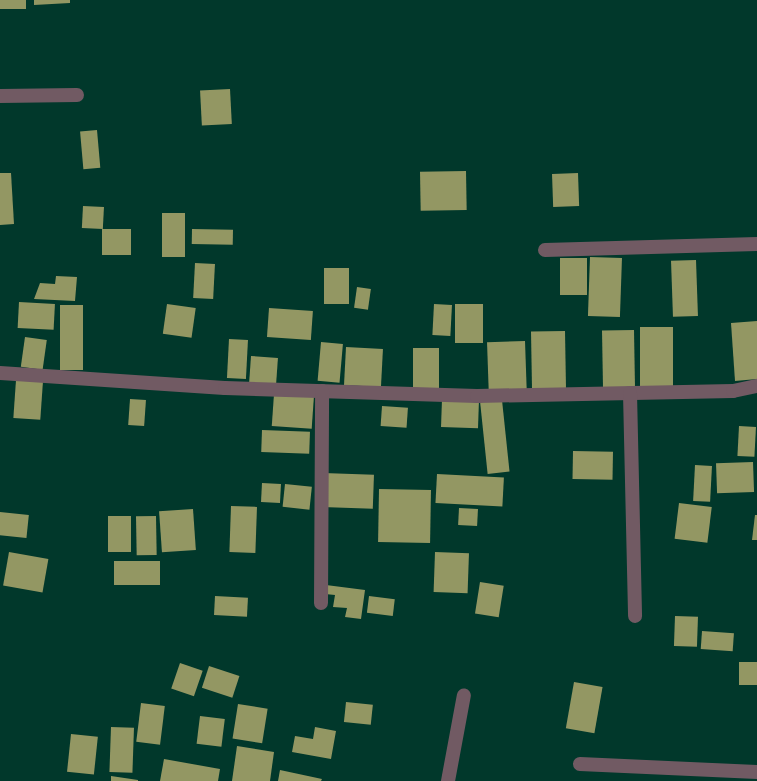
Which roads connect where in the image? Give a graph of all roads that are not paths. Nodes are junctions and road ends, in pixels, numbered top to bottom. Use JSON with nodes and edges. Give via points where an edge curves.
{"nodes":[{"id":1,"x":76,"y":95,"type":"dead end"},
{"id":2,"x":0,"y":96,"type":"edge"},
{"id":3,"x":757,"y":244,"type":"edge"},
{"id":4,"x":545,"y":250,"type":"dead end"},
{"id":5,"x":0,"y":373,"type":"edge"},
{"id":6,"x":757,"y":386,"type":"edge"},
{"id":7,"x":322,"y":391,"type":"junction"},
{"id":8,"x":630,"y":392,"type":"junction"},
{"id":9,"x":321,"y":602,"type":"dead end"},
{"id":10,"x":635,"y":616,"type":"dead end"},
{"id":11,"x":464,"y":695,"type":"dead end"},
{"id":12,"x":580,"y":764,"type":"dead end"},
{"id":13,"x":757,"y":772,"type":"edge"},
{"id":14,"x":448,"y":781,"type":"edge"}],
"edges":[{"from":1,"to":2,"type":"street"},
{"from":3,"to":4,"type":"street"},
{"from":5,"to":7,"type":"street"},
{"from":6,"to":8,"type":"street","via":[[733,391]]},
{"from":7,"to":8,"type":"street","via":[[477,396]]},
{"from":7,"to":9,"type":"street"},
{"from":8,"to":10,"type":"street"},
{"from":11,"to":14,"type":"street"},
{"from":12,"to":13,"type":"street"}]}
